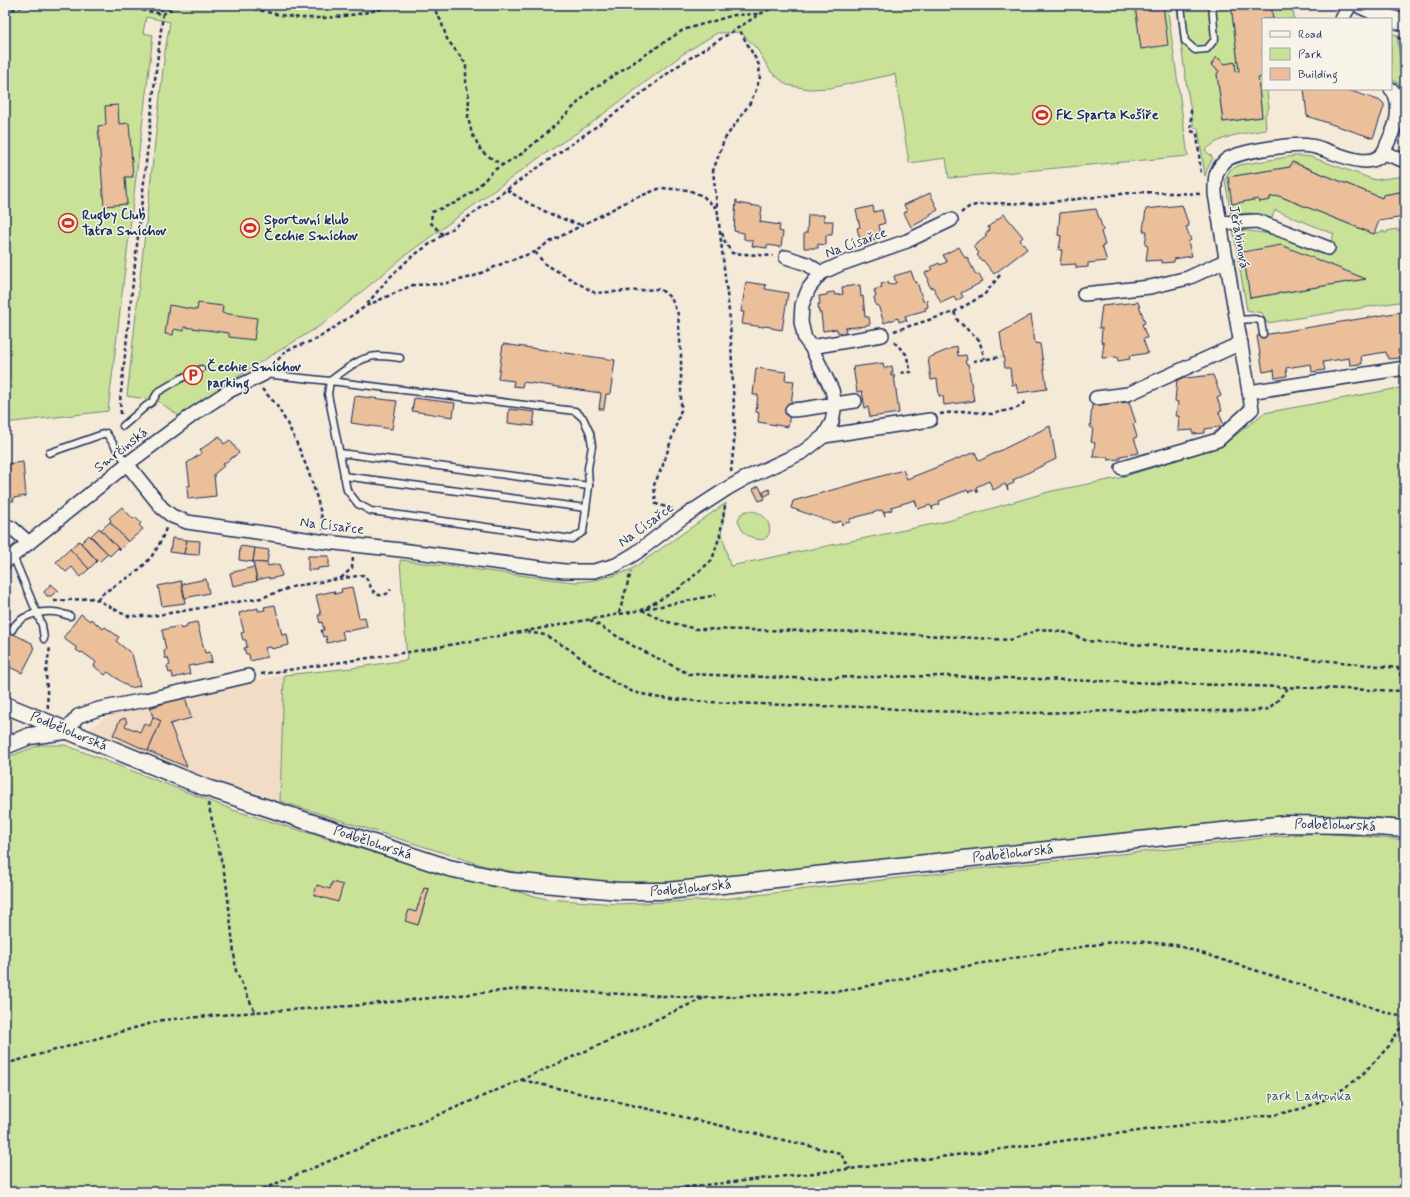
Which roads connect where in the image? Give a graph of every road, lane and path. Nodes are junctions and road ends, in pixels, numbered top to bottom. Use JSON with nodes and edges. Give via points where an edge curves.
{"nodes":[{"id":1,"x":30,"y":5,"type":"edge"},
{"id":2,"x":114,"y":5,"type":"edge"},
{"id":3,"x":162,"y":5,"type":"edge"},
{"id":4,"x":178,"y":5,"type":"edge"},
{"id":5,"x":240,"y":5,"type":"edge"},
{"id":6,"x":397,"y":5,"type":"edge"},
{"id":7,"x":432,"y":5,"type":"edge"},
{"id":8,"x":778,"y":5,"type":"edge"},
{"id":9,"x":1181,"y":5,"type":"edge"},
{"id":10,"x":1212,"y":5,"type":"edge"},
{"id":11,"x":1350,"y":5,"type":"edge"},
{"id":12,"x":1360,"y":5,"type":"edge"},
{"id":13,"x":5,"y":12,"type":"edge"},
{"id":14,"x":163,"y":14,"type":"junction"},
{"id":15,"x":760,"y":14,"type":"junction"},
{"id":16,"x":1343,"y":18,"type":"edge"},
{"id":17,"x":1387,"y":18,"type":"edge"},
{"id":18,"x":1392,"y":21,"type":"edge"},
{"id":19,"x":1402,"y":28,"type":"edge"},
{"id":20,"x":739,"y":29,"type":"junction"},
{"id":21,"x":1405,"y":88,"type":"edge"},
{"id":22,"x":1392,"y":90,"type":"edge"},
{"id":23,"x":1191,"y":110,"type":"dead end"},
{"id":24,"x":1384,"y":153,"type":"junction"},
{"id":25,"x":1405,"y":161,"type":"edge"},
{"id":26,"x":502,"y":165,"type":"junction"},
{"id":27,"x":1202,"y":178,"type":"dead end"},
{"id":28,"x":507,"y":190,"type":"junction"},
{"id":29,"x":1215,"y":194,"type":"junction"},
{"id":30,"x":717,"y":208,"type":"junction"},
{"id":31,"x":950,"y":220,"type":"joint"},
{"id":32,"x":1221,"y":223,"type":"junction"},
{"id":33,"x":582,"y":225,"type":"junction"},
{"id":34,"x":721,"y":231,"type":"junction"},
{"id":35,"x":443,"y":235,"type":"junction"},
{"id":36,"x":1328,"y":248,"type":"dead end"},
{"id":37,"x":534,"y":252,"type":"junction"},
{"id":38,"x":786,"y":256,"type":"joint"},
{"id":39,"x":1227,"y":260,"type":"junction"},
{"id":40,"x":821,"y":273,"type":"junction"},
{"id":41,"x":1000,"y":275,"type":"dead end"},
{"id":42,"x":1084,"y":294,"type":"dead end"},
{"id":43,"x":366,"y":306,"type":"junction"},
{"id":44,"x":954,"y":312,"type":"junction"},
{"id":45,"x":1237,"y":320,"type":"junction"},
{"id":46,"x":884,"y":334,"type":"junction"},
{"id":47,"x":1263,"y":334,"type":"dead end"},
{"id":48,"x":1241,"y":343,"type":"junction"},
{"id":49,"x":811,"y":347,"type":"junction"},
{"id":50,"x":1001,"y":357,"type":"dead end"},
{"id":51,"x":400,"y":358,"type":"dead end"},
{"id":52,"x":985,"y":359,"type":"junction"},
{"id":53,"x":973,"y":361,"type":"dead end"},
{"id":54,"x":1405,"y":368,"type":"edge"},
{"id":55,"x":201,"y":369,"type":"dead end"},
{"id":56,"x":899,"y":373,"type":"dead end"},
{"id":57,"x":264,"y":374,"type":"junction"},
{"id":58,"x":330,"y":381,"type":"junction"},
{"id":59,"x":1249,"y":392,"type":"junction"},
{"id":60,"x":1096,"y":398,"type":"dead end"},
{"id":61,"x":1024,"y":400,"type":"dead end"},
{"id":62,"x":855,"y":401,"type":"dead end"},
{"id":63,"x":836,"y":404,"type":"junction"},
{"id":64,"x":792,"y":410,"type":"dead end"},
{"id":65,"x":930,"y":420,"type":"joint"},
{"id":66,"x":123,"y":426,"type":"joint"},
{"id":67,"x":824,"y":436,"type":"junction"},
{"id":68,"x":49,"y":453,"type":"dead end"},
{"id":69,"x":340,"y":453,"type":"junction"},
{"id":70,"x":127,"y":464,"type":"junction"},
{"id":71,"x":1122,"y":468,"type":"dead end"},
{"id":72,"x":344,"y":476,"type":"junction"},
{"id":73,"x":589,"y":486,"type":"junction"},
{"id":74,"x":728,"y":488,"type":"junction"},
{"id":75,"x":586,"y":508,"type":"junction"},
{"id":76,"x":673,"y":509,"type":"dead end"},
{"id":77,"x":172,"y":516,"type":"junction"},
{"id":78,"x":5,"y":525,"type":"edge"},
{"id":79,"x":326,"y":542,"type":"junction"},
{"id":80,"x":29,"y":543,"type":"junction"},
{"id":81,"x":353,"y":545,"type":"junction"},
{"id":82,"x":9,"y":559,"type":"edge"},
{"id":83,"x":632,"y":568,"type":"dead end"},
{"id":84,"x":341,"y":578,"type":"junction"},
{"id":85,"x":391,"y":589,"type":"dead end"},
{"id":86,"x":716,"y":595,"type":"dead end"},
{"id":87,"x":97,"y":600,"type":"junction"},
{"id":88,"x":642,"y":610,"type":"junction"},
{"id":89,"x":50,"y":612,"type":"junction"},
{"id":90,"x":37,"y":613,"type":"junction"},
{"id":91,"x":619,"y":614,"type":"junction"},
{"id":92,"x":70,"y":616,"type":"dead end"},
{"id":93,"x":589,"y":620,"type":"junction"},
{"id":94,"x":12,"y":630,"type":"dead end"},
{"id":95,"x":524,"y":632,"type":"junction"},
{"id":96,"x":47,"y":640,"type":"joint"},
{"id":97,"x":248,"y":676,"type":"joint"},
{"id":98,"x":1288,"y":687,"type":"junction"},
{"id":99,"x":1405,"y":687,"type":"edge"},
{"id":100,"x":1405,"y":691,"type":"edge"},
{"id":101,"x":6,"y":706,"type":"edge"},
{"id":102,"x":48,"y":715,"type":"dead end"},
{"id":103,"x":66,"y":731,"type":"junction"},
{"id":104,"x":5,"y":746,"type":"edge"},
{"id":105,"x":204,"y":787,"type":"junction"},
{"id":106,"x":1405,"y":829,"type":"edge"},
{"id":107,"x":705,"y":998,"type":"junction"},
{"id":108,"x":255,"y":1012,"type":"junction"},
{"id":109,"x":1405,"y":1019,"type":"edge"},
{"id":110,"x":5,"y":1064,"type":"edge"},
{"id":111,"x":521,"y":1080,"type":"junction"},
{"id":112,"x":850,"y":1169,"type":"junction"},
{"id":113,"x":256,"y":1192,"type":"edge"},
{"id":114,"x":643,"y":1192,"type":"edge"}],
"edges":[{"from":1,"to":13,"type":"path"},
{"from":2,"to":14,"type":"path"},
{"from":3,"to":14,"type":"path"},
{"from":4,"to":14,"type":"path"},
{"from":5,"to":6,"type":"path","via":[[305,18],[365,13]]},
{"from":7,"to":26,"type":"path","via":[[447,39],[466,64],[468,118],[472,134],[482,152]]},
{"from":8,"to":15,"type":"path"},
{"from":9,"to":10,"type":"lane","via":[[1185,41],[1195,50],[1207,49],[1215,39]]},
{"from":11,"to":16,"type":"street"},
{"from":12,"to":17,"type":"street"},
{"from":14,"to":66,"type":"path","via":[[120,401]]},
{"from":15,"to":20,"type":"path"},
{"from":15,"to":26,"type":"path","via":[[734,15],[683,30],[590,91],[523,153]]},
{"from":18,"to":19,"type":"street"},
{"from":19,"to":21,"type":"path"},
{"from":20,"to":28,"type":"path","via":[[676,67]]},
{"from":20,"to":30,"type":"path","via":[[759,65],[760,77],[750,103],[724,140],[713,171]]},
{"from":22,"to":24,"type":"street","via":[[1398,104],[1397,119]]},
{"from":23,"to":27,"type":"path","via":[[1191,131],[1197,133]]},
{"from":24,"to":25,"type":"street"},
{"from":24,"to":29,"type":"street","name":"Jeřabinová","via":[[1375,159],[1362,161],[1311,146],[1292,145],[1246,152],[1226,160],[1215,175]]},
{"from":26,"to":35,"type":"path","via":[[474,191],[455,203],[432,212],[431,223]]},
{"from":28,"to":33,"type":"path","via":[[562,220]]},
{"from":28,"to":35,"type":"path"},
{"from":29,"to":31,"type":"path","via":[[1139,192],[1033,204],[988,204],[970,207]]},
{"from":29,"to":32,"type":"street","name":"Jeřabinová"},
{"from":30,"to":33,"type":"path","via":[[703,196],[688,190],[661,188],[630,200]]},
{"from":30,"to":34,"type":"path"},
{"from":31,"to":40,"type":"street","name":"Na Císařce","via":[[907,242],[840,264]]},
{"from":32,"to":36,"type":"street","via":[[1257,221]]},
{"from":32,"to":39,"type":"street","name":"Jeřabinová"},
{"from":33,"to":37,"type":"path"},
{"from":34,"to":38,"type":"path","via":[[732,252]]},
{"from":34,"to":74,"type":"path","via":[[730,320],[735,432]]},
{"from":35,"to":43,"type":"path","via":[[410,258],[387,280]]},
{"from":37,"to":43,"type":"path","via":[[472,277],[442,284],[414,285]]},
{"from":37,"to":76,"type":"path","via":[[545,264],[596,293],[660,289],[670,298],[678,314],[681,410],[654,485],[656,504]]},
{"from":38,"to":40,"type":"street"},
{"from":39,"to":42,"type":"street","via":[[1188,278],[1150,287]]},
{"from":39,"to":45,"type":"street","name":"Jeřabinová"},
{"from":40,"to":49,"type":"street","name":"Na Císařce","via":[[809,288],[802,305],[801,322],[805,339]]},
{"from":41,"to":44,"type":"path","via":[[984,295]]},
{"from":43,"to":57,"type":"path","via":[[317,339],[287,350]]},
{"from":44,"to":46,"type":"path"},
{"from":44,"to":52,"type":"path","via":[[958,321],[979,340]]},
{"from":45,"to":47,"type":"lane","via":[[1261,321]]},
{"from":45,"to":48,"type":"street","name":"Jeřabinová"},
{"from":46,"to":49,"type":"street"},
{"from":46,"to":56,"type":"path","via":[[906,354],[911,372]]},
{"from":48,"to":59,"type":"street","name":"Jeřabinová"},
{"from":48,"to":60,"type":"street","via":[[1128,394]]},
{"from":49,"to":63,"type":"street","name":"Na Císařce"},
{"from":50,"to":52,"type":"path"},
{"from":51,"to":58,"type":"lane","via":[[368,357]]},
{"from":52,"to":53,"type":"path"},
{"from":54,"to":59,"type":"street"},
{"from":55,"to":66,"type":"lane","via":[[158,392],[152,402]]},
{"from":57,"to":58,"type":"lane"},
{"from":57,"to":70,"type":"street","name":"Smrčinská","via":[[228,391]]},
{"from":57,"to":79,"type":"path","via":[[261,388],[276,405],[302,457],[309,474]]},
{"from":58,"to":69,"type":"lane","via":[[328,394]]},
{"from":58,"to":73,"type":"lane","via":[[575,411],[583,418],[590,432],[592,446],[588,468]]},
{"from":59,"to":71,"type":"street","name":"Jeřabinová","via":[[1252,409],[1218,440]]},
{"from":61,"to":65,"type":"path","via":[[1017,408],[992,414],[951,412],[938,414]]},
{"from":62,"to":63,"type":"street"},
{"from":63,"to":64,"type":"street"},
{"from":63,"to":67,"type":"street","name":"Na Císařce","via":[[832,422]]},
{"from":65,"to":67,"type":"street"},
{"from":67,"to":74,"type":"street","name":"Na Císařce","via":[[804,452]]},
{"from":68,"to":70,"type":"lane","via":[[106,433]]},
{"from":69,"to":72,"type":"lane"},
{"from":69,"to":73,"type":"lane"},
{"from":70,"to":77,"type":"street","name":"Na Císařce","via":[[162,508]]},
{"from":70,"to":80,"type":"street","name":"Smrčinská"},
{"from":72,"to":75,"type":"lane"},
{"from":72,"to":75,"type":"lane","via":[[347,490],[358,504],[371,511],[572,539],[583,532]]},
{"from":73,"to":75,"type":"lane"},
{"from":74,"to":81,"type":"street","name":"Na Císařce","via":[[682,518],[636,553],[616,565],[594,571],[564,571]]},
{"from":74,"to":88,"type":"path","via":[[720,535],[712,560],[680,588]]},
{"from":77,"to":79,"type":"street","name":"Na Císařce","via":[[187,522]]},
{"from":77,"to":87,"type":"path","via":[[152,558],[139,570],[103,592]]},
{"from":78,"to":80,"type":"street"},
{"from":79,"to":81,"type":"street","name":"Na Císařce"},
{"from":80,"to":82,"type":"street","name":"Smrčinská"},
{"from":81,"to":84,"type":"path","via":[[352,568]]},
{"from":82,"to":90,"type":"lane"},
{"from":83,"to":91,"type":"path"},
{"from":84,"to":85,"type":"path","via":[[363,575],[374,593],[379,595],[385,595]]},
{"from":84,"to":87,"type":"path","via":[[295,586],[261,598],[152,616],[127,616]]},
{"from":86,"to":88,"type":"path"},
{"from":87,"to":89,"type":"path","via":[[88,598],[46,602]]},
{"from":88,"to":91,"type":"path"},
{"from":88,"to":99,"type":"path","via":[[664,621],[696,629],[872,632],[1010,640],[1041,629],[1069,633],[1088,641],[1234,651],[1398,668]]},
{"from":89,"to":90,"type":"lane"},
{"from":89,"to":92,"type":"lane","via":[[56,611]]},
{"from":90,"to":94,"type":"lane","via":[[27,616]]},
{"from":90,"to":96,"type":"lane"},
{"from":91,"to":93,"type":"path"},
{"from":93,"to":95,"type":"path"},
{"from":93,"to":98,"type":"path","via":[[689,674],[791,678],[945,676]]},
{"from":95,"to":97,"type":"path"},
{"from":95,"to":98,"type":"path","via":[[545,635],[569,649],[610,680],[634,692],[660,698],[708,702],[1034,713],[1251,711],[1268,710]]},
{"from":96,"to":102,"type":"path"},
{"from":97,"to":103,"type":"street","via":[[99,709],[78,716]]},
{"from":98,"to":100,"type":"path"},
{"from":101,"to":103,"type":"street","name":"Podbělohorská"},
{"from":103,"to":104,"type":"street","via":[[30,736]]},
{"from":103,"to":105,"type":"street","name":"Podbělohorská"},
{"from":105,"to":106,"type":"street","name":"Podbělohorská","via":[[450,868],[510,881],[619,891],[666,891],[1286,824]]},
{"from":105,"to":108,"type":"path","via":[[226,881],[236,971]]},
{"from":107,"to":108,"type":"path","via":[[520,989],[351,1006]]},
{"from":107,"to":109,"type":"path","via":[[842,991],[977,964],[1124,940],[1176,945]]},
{"from":107,"to":111,"type":"path"},
{"from":108,"to":110,"type":"path","via":[[163,1020]]},
{"from":109,"to":112,"type":"path","via":[[1389,1046],[1360,1077],[1333,1096],[1304,1108],[1274,1115]]},
{"from":111,"to":112,"type":"path","via":[[840,1153]]},
{"from":111,"to":113,"type":"path"},
{"from":112,"to":114,"type":"path"}]}
